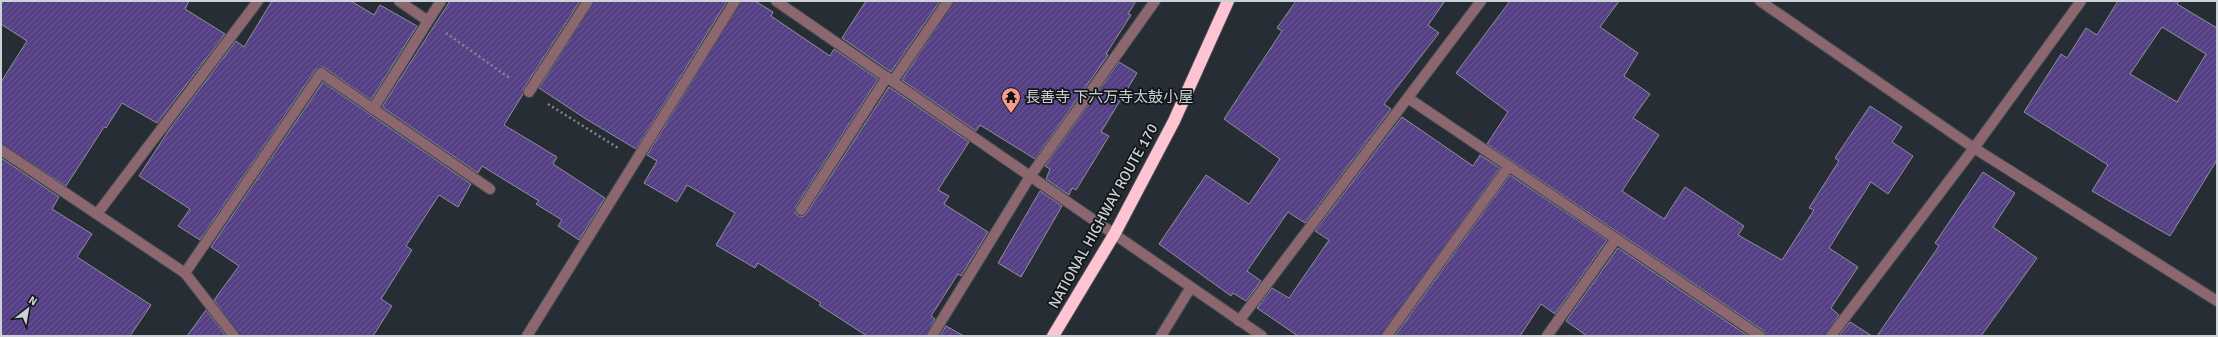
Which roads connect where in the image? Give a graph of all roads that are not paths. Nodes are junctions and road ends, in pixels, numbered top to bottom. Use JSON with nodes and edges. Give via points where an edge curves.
{"nodes":[{"id":1,"x":258,"y":1,"type":"edge"},
{"id":2,"x":399,"y":1,"type":"edge"},
{"id":3,"x":441,"y":1,"type":"edge"},
{"id":4,"x":588,"y":1,"type":"edge"},
{"id":5,"x":735,"y":1,"type":"edge"},
{"id":6,"x":776,"y":1,"type":"edge"},
{"id":7,"x":948,"y":1,"type":"edge"},
{"id":8,"x":1155,"y":1,"type":"edge"},
{"id":9,"x":1228,"y":1,"type":"edge"},
{"id":10,"x":1482,"y":1,"type":"edge"},
{"id":11,"x":1760,"y":1,"type":"edge"},
{"id":12,"x":2081,"y":1,"type":"edge"},
{"id":13,"x":428,"y":20,"type":"junction"},
{"id":14,"x":890,"y":79,"type":"junction"},
{"id":15,"x":529,"y":92,"type":"dead end"},
{"id":16,"x":1408,"y":98,"type":"junction"},
{"id":17,"x":373,"y":109,"type":"junction"},
{"id":18,"x":1974,"y":148,"type":"junction"},
{"id":19,"x":1,"y":150,"type":"edge"},
{"id":20,"x":1509,"y":166,"type":"junction"},
{"id":21,"x":1031,"y":175,"type":"junction"},
{"id":22,"x":490,"y":189,"type":"dead end"},
{"id":23,"x":801,"y":210,"type":"dead end"},
{"id":24,"x":97,"y":214,"type":"junction"},
{"id":25,"x":1115,"y":233,"type":"junction"},
{"id":26,"x":1616,"y":239,"type":"junction"},
{"id":27,"x":185,"y":272,"type":"junction"},
{"id":28,"x":1191,"y":287,"type":"junction"},
{"id":29,"x":2217,"y":301,"type":"edge"},
{"id":30,"x":1239,"y":321,"type":"junction"},
{"id":31,"x":1753,"y":334,"type":"edge"},
{"id":32,"x":234,"y":336,"type":"edge"},
{"id":33,"x":527,"y":336,"type":"edge"},
{"id":34,"x":932,"y":336,"type":"edge"},
{"id":35,"x":1053,"y":336,"type":"edge"},
{"id":36,"x":1161,"y":336,"type":"edge"},
{"id":37,"x":1262,"y":336,"type":"edge"},
{"id":38,"x":1387,"y":336,"type":"edge"},
{"id":39,"x":1547,"y":336,"type":"edge"},
{"id":40,"x":1831,"y":336,"type":"edge"}],
"edges":[{"from":1,"to":24,"type":"street"},
{"from":2,"to":13,"type":"street"},
{"from":3,"to":13,"type":"street"},
{"from":4,"to":15,"type":"street"},
{"from":5,"to":33,"type":"street"},
{"from":6,"to":14,"type":"street"},
{"from":7,"to":14,"type":"street"},
{"from":8,"to":21,"type":"street"},
{"from":9,"to":25,"type":"highway","name":"NATIONAL HIGHWAY ROUTE 170","via":[[1174,121]]},
{"from":10,"to":16,"type":"street"},
{"from":11,"to":18,"type":"street"},
{"from":12,"to":18,"type":"street"},
{"from":13,"to":17,"type":"street"},
{"from":14,"to":21,"type":"street"},
{"from":14,"to":23,"type":"street"},
{"from":16,"to":20,"type":"street"},
{"from":16,"to":30,"type":"street"},
{"from":17,"to":22,"type":"street"},
{"from":17,"to":27,"type":"street","via":[[321,73]]},
{"from":18,"to":29,"type":"street"},
{"from":18,"to":40,"type":"street"},
{"from":19,"to":24,"type":"street"},
{"from":20,"to":26,"type":"street"},
{"from":20,"to":38,"type":"street"},
{"from":21,"to":25,"type":"street"},
{"from":21,"to":34,"type":"street"},
{"from":24,"to":27,"type":"street"},
{"from":25,"to":28,"type":"street"},
{"from":25,"to":35,"type":"highway","name":"NATIONAL HIGHWAY ROUTE 170"},
{"from":26,"to":31,"type":"street"},
{"from":26,"to":39,"type":"street"},
{"from":27,"to":32,"type":"street"},
{"from":28,"to":30,"type":"street"},
{"from":28,"to":36,"type":"street"},
{"from":30,"to":37,"type":"street"}]}
